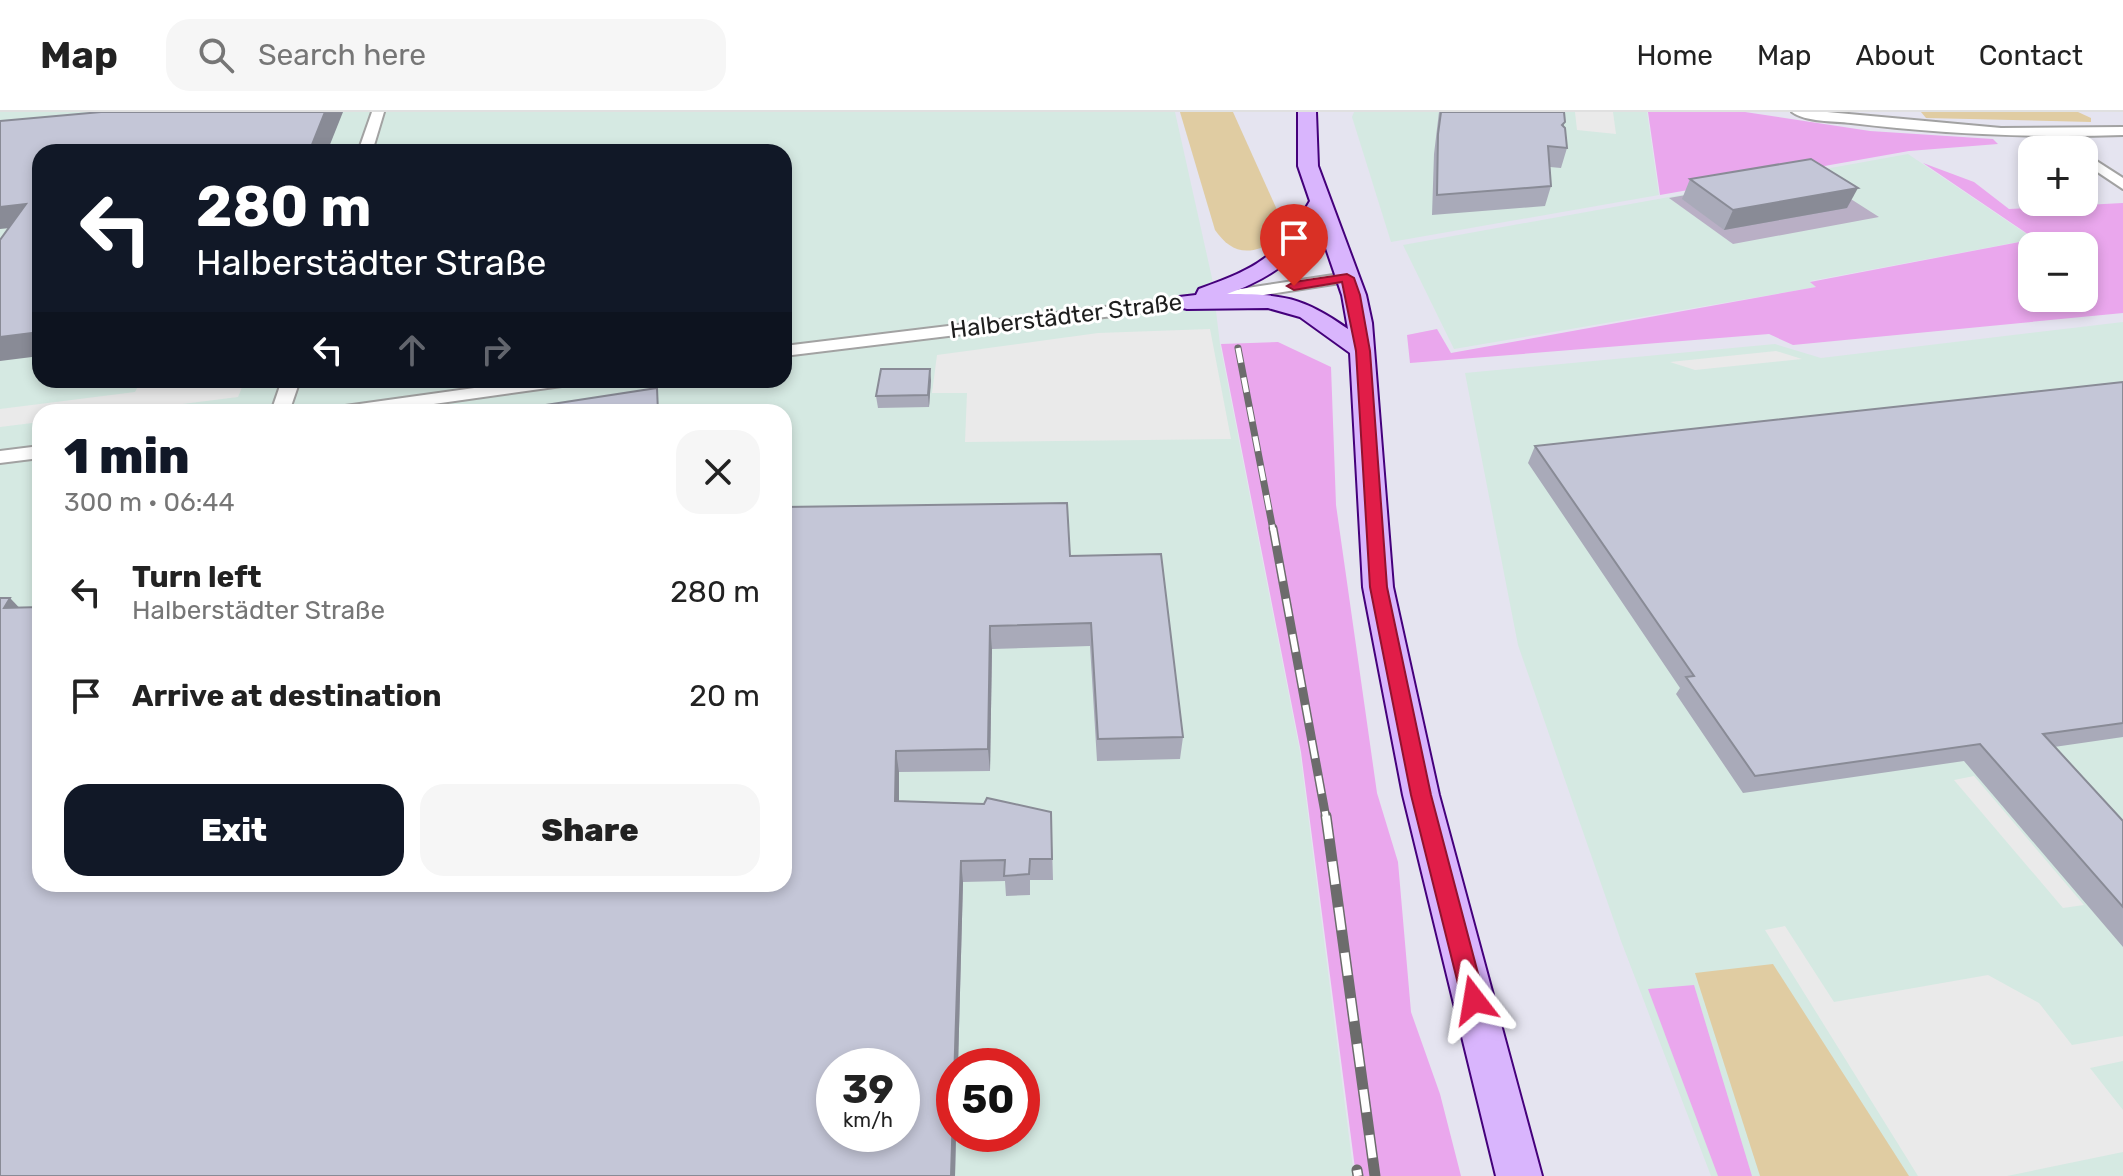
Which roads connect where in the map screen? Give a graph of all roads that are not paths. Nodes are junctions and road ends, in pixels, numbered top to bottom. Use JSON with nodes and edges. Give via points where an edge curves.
{"nodes":[{"id":1,"x":378,"y":112,"type":"edge"},
{"id":2,"x":1307,"y":112,"type":"edge"},
{"id":3,"x":1798,"y":112,"type":"edge"},
{"id":4,"x":2123,"y":131,"type":"edge"},
{"id":5,"x":2050,"y":132,"type":"junction"},
{"id":6,"x":2055,"y":136,"type":"edge"},
{"id":7,"x":368,"y":144,"type":"edge"},
{"id":8,"x":2098,"y":167,"type":"edge"},
{"id":9,"x":2123,"y":185,"type":"edge"},
{"id":10,"x":1320,"y":202,"type":"junction"},
{"id":11,"x":1347,"y":278,"type":"junction"},
{"id":12,"x":1187,"y":302,"type":"junction"},
{"id":13,"x":792,"y":350,"type":"edge"},
{"id":14,"x":1363,"y":351,"type":"junction"},
{"id":15,"x":511,"y":388,"type":"edge"},
{"id":16,"x":396,"y":404,"type":"edge"},
{"id":17,"x":32,"y":453,"type":"edge"},
{"id":18,"x":0,"y":457,"type":"edge"},
{"id":19,"x":1519,"y":1176,"type":"edge"}],
"edges":[{"from":1,"to":7,"type":"street"},
{"from":2,"to":10,"type":"main road","via":[[1308,166]]},
{"from":3,"to":5,"type":"street","via":[[1908,125]]},
{"from":4,"to":5,"type":"street"},
{"from":5,"to":6,"type":"street"},
{"from":8,"to":9,"type":"street"},
{"from":10,"to":11,"type":"main road"},
{"from":10,"to":12,"type":"main road","via":[[1301,239],[1274,267]]},
{"from":11,"to":12,"type":"street","name":"Halberstädter Straße"},
{"from":11,"to":14,"type":"main road"},
{"from":12,"to":13,"type":"street","name":"Halberstädter Straße"},
{"from":12,"to":14,"type":"main road","via":[[1269,301],[1308,312]]},
{"from":14,"to":19,"type":"main road","via":[[1378,587],[1421,795]]},
{"from":15,"to":16,"type":"street"},
{"from":17,"to":18,"type":"street"}]}
